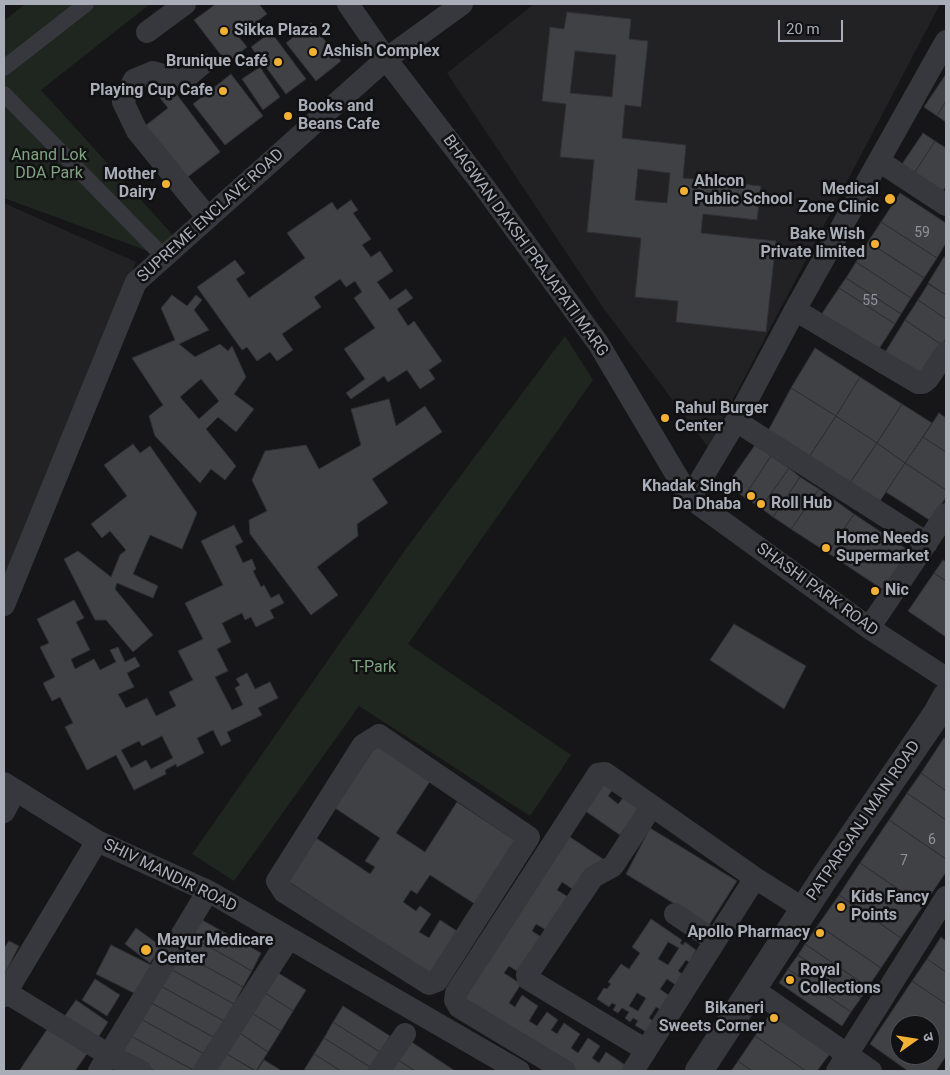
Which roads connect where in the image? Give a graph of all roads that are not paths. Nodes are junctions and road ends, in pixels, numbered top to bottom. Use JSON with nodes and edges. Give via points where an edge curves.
{"nodes":[{"id":1,"x":86,"y":4,"type":"edge"},
{"id":2,"x":185,"y":4,"type":"edge"},
{"id":3,"x":348,"y":4,"type":"edge"},
{"id":4,"x":462,"y":4,"type":"edge"},
{"id":5,"x":147,"y":32,"type":"dead end"},
{"id":6,"x":944,"y":52,"type":"edge"},
{"id":7,"x":386,"y":59,"type":"junction"},
{"id":8,"x":202,"y":64,"type":"dead end"},
{"id":9,"x":4,"y":68,"type":"edge"},
{"id":10,"x":4,"y":94,"type":"edge"},
{"id":11,"x":879,"y":161,"type":"junction"},
{"id":12,"x":946,"y":205,"type":"edge"},
{"id":13,"x":208,"y":218,"type":"junction"},
{"id":14,"x":164,"y":257,"type":"junction"},
{"id":15,"x":795,"y":310,"type":"junction"},
{"id":16,"x":946,"y":352,"type":"edge"},
{"id":17,"x":736,"y":421,"type":"junction"},
{"id":18,"x":690,"y":498,"type":"junction"},
{"id":19,"x":946,"y":514,"type":"edge"},
{"id":20,"x":927,"y":543,"type":"junction"},
{"id":21,"x":4,"y":605,"type":"edge"},
{"id":22,"x":869,"y":628,"type":"junction"},
{"id":23,"x":946,"y":678,"type":"edge"},
{"id":24,"x":943,"y":710,"type":"edge"},
{"id":25,"x":10,"y":787,"type":"edge"},
{"id":26,"x":652,"y":806,"type":"junction"},
{"id":27,"x":4,"y":812,"type":"edge"},
{"id":28,"x":97,"y":841,"type":"junction"},
{"id":29,"x":755,"y":878,"type":"junction"},
{"id":30,"x":208,"y":891,"type":"junction"},
{"id":31,"x":946,"y":898,"type":"edge"},
{"id":32,"x":804,"y":909,"type":"junction"},
{"id":33,"x":675,"y":914,"type":"dead end"},
{"id":34,"x":352,"y":934,"type":"junction"},
{"id":35,"x":289,"y":938,"type":"junction"},
{"id":36,"x":715,"y":941,"type":"junction"},
{"id":37,"x":334,"y":965,"type":"junction"},
{"id":38,"x":753,"y":989,"type":"junction"},
{"id":39,"x":5,"y":993,"type":"edge"},
{"id":40,"x":405,"y":1034,"type":"dead end"},
{"id":41,"x":646,"y":1050,"type":"junction"},
{"id":42,"x":104,"y":1063,"type":"edge"},
{"id":43,"x":842,"y":1063,"type":"edge"},
{"id":44,"x":142,"y":1071,"type":"edge"},
{"id":45,"x":204,"y":1071,"type":"edge"},
{"id":46,"x":379,"y":1071,"type":"edge"},
{"id":47,"x":518,"y":1071,"type":"edge"},
{"id":48,"x":565,"y":1071,"type":"edge"},
{"id":49,"x":633,"y":1071,"type":"edge"},
{"id":50,"x":699,"y":1071,"type":"edge"},
{"id":51,"x":871,"y":1071,"type":"edge"}],
"edges":[{"from":1,"to":9,"type":"street"},
{"from":2,"to":5,"type":"street"},
{"from":3,"to":7,"type":"street","name":"BHAGWAN DAKSH PRAJAPATI MARG"},
{"from":4,"to":7,"type":"street","name":"SUPREME ENCLAVE ROAD"},
{"from":6,"to":11,"type":"street"},
{"from":7,"to":13,"type":"street","name":"SUPREME ENCLAVE ROAD"},
{"from":7,"to":18,"type":"street","name":"BHAGWAN DAKSH PRAJAPATI MARG","via":[[598,343]]},
{"from":8,"to":13,"type":"street","via":[[182,81],[153,72],[134,80],[123,102],[138,131]]},
{"from":10,"to":14,"type":"street"},
{"from":11,"to":12,"type":"street"},
{"from":11,"to":15,"type":"street"},
{"from":13,"to":14,"type":"street","name":"SUPREME ENCLAVE ROAD"},
{"from":14,"to":21,"type":"street","name":"SUPREME ENCLAVE ROAD","via":[[136,282]]},
{"from":15,"to":16,"type":"street","via":[[918,383],[928,379]]},
{"from":15,"to":17,"type":"street"},
{"from":17,"to":18,"type":"street"},
{"from":17,"to":20,"type":"street"},
{"from":18,"to":22,"type":"street","name":"SHASHI PARK ROAD"},
{"from":19,"to":20,"type":"street"},
{"from":20,"to":22,"type":"street"},
{"from":22,"to":23,"type":"street","name":"SHASHI PARK ROAD"},
{"from":24,"to":32,"type":"street","name":"PATPARGANJ MAIN ROAD"},
{"from":25,"to":27,"type":"street"},
{"from":25,"to":28,"type":"street","name":"SHIV MANDIR ROAD"},
{"from":26,"to":29,"type":"street"},
{"from":26,"to":41,"type":"street","via":[[613,866],[593,877],[527,975],[528,979]]},
{"from":26,"to":48,"type":"street","via":[[605,773],[598,774],[456,993],[455,1000],[459,1006]]},
{"from":28,"to":30,"type":"street","name":"SHIV MANDIR ROAD"},
{"from":28,"to":39,"type":"street"},
{"from":29,"to":32,"type":"street"},
{"from":29,"to":36,"type":"street"},
{"from":30,"to":35,"type":"street","name":"SHIV MANDIR ROAD"},
{"from":30,"to":42,"type":"street"},
{"from":31,"to":43,"type":"street"},
{"from":32,"to":38,"type":"street","name":"PATPARGANJ MAIN ROAD"},
{"from":33,"to":36,"type":"street"},
{"from":34,"to":34,"type":"street","via":[[430,984],[437,981],[529,837],[379,735],[363,745],[277,880],[284,892]]},
{"from":34,"to":37,"type":"street"},
{"from":35,"to":37,"type":"street","name":"SHIV MANDIR ROAD"},
{"from":35,"to":45,"type":"street"},
{"from":36,"to":41,"type":"street"},
{"from":37,"to":47,"type":"street","name":"SHIV MANDIR ROAD"},
{"from":38,"to":43,"type":"street"},
{"from":38,"to":50,"type":"street","name":"PATPARGANJ MAIN ROAD"},
{"from":39,"to":42,"type":"street"},
{"from":40,"to":46,"type":"street"},
{"from":41,"to":49,"type":"street"},
{"from":42,"to":44,"type":"street"},
{"from":43,"to":51,"type":"street"}]}
